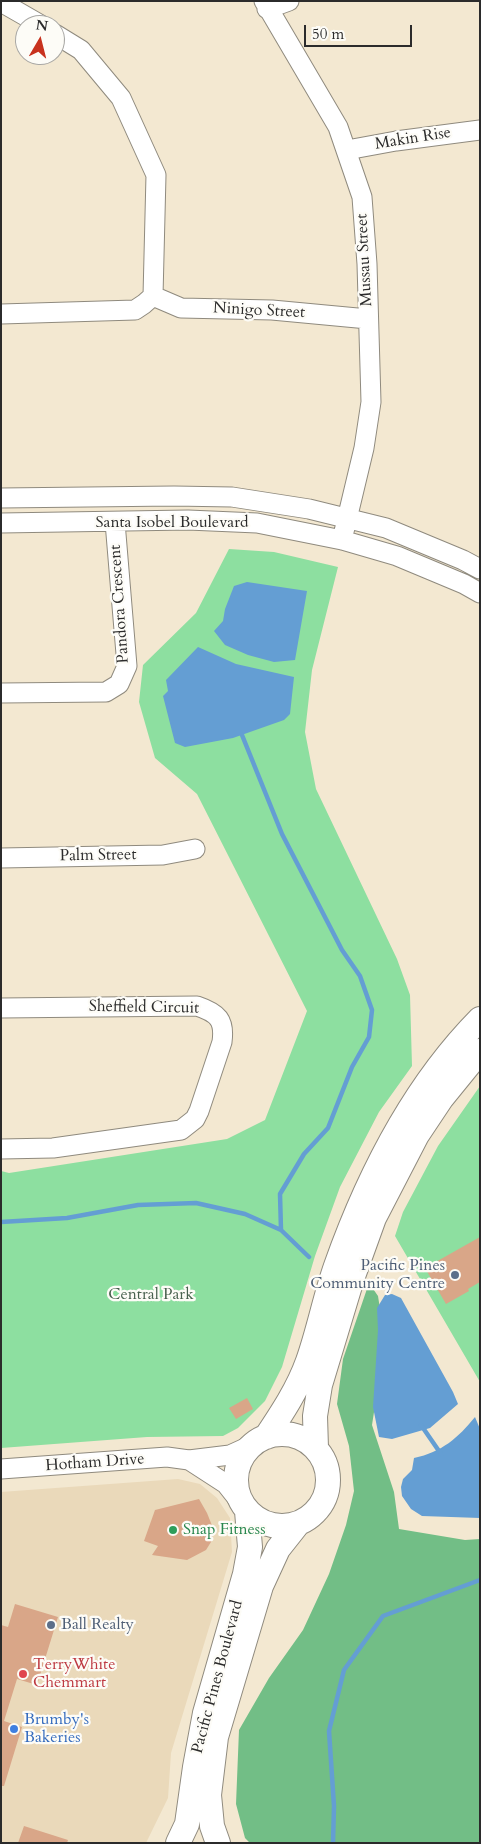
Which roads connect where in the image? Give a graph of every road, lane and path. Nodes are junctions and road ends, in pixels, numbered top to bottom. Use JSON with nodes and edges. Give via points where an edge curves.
{"nodes":[{"id":1,"x":290,"y":1,"type":"edge"},
{"id":2,"x":1,"y":2,"type":"edge"},
{"id":3,"x":266,"y":5,"type":"edge"},
{"id":4,"x":24,"y":15,"type":"edge"},
{"id":5,"x":65,"y":40,"type":"edge"},
{"id":6,"x":480,"y":130,"type":"edge"},
{"id":7,"x":347,"y":150,"type":"junction"},
{"id":8,"x":153,"y":296,"type":"junction"},
{"id":9,"x":1,"y":314,"type":"edge"},
{"id":10,"x":368,"y":319,"type":"junction"},
{"id":11,"x":1,"y":498,"type":"edge"},
{"id":12,"x":348,"y":519,"type":"junction"},
{"id":13,"x":115,"y":522,"type":"junction"},
{"id":14,"x":1,"y":523,"type":"edge"},
{"id":15,"x":342,"y":540,"type":"junction"},
{"id":16,"x":480,"y":569,"type":"edge"},
{"id":17,"x":480,"y":593,"type":"edge"},
{"id":18,"x":1,"y":693,"type":"edge"},
{"id":19,"x":195,"y":849,"type":"dead end"},
{"id":20,"x":1,"y":858,"type":"edge"},
{"id":21,"x":1,"y":1008,"type":"edge"},
{"id":22,"x":480,"y":1019,"type":"edge"},
{"id":23,"x":480,"y":1051,"type":"edge"},
{"id":24,"x":1,"y":1149,"type":"edge"},
{"id":25,"x":259,"y":1441,"type":"junction"},
{"id":26,"x":316,"y":1448,"type":"junction"},
{"id":27,"x":189,"y":1460,"type":"junction"},
{"id":28,"x":1,"y":1470,"type":"edge"},
{"id":29,"x":244,"y":1507,"type":"junction"},
{"id":30,"x":297,"y":1525,"type":"junction"},
{"id":31,"x":178,"y":1843,"type":"edge"},
{"id":32,"x":218,"y":1843,"type":"edge"}],
"edges":[{"from":1,"to":3,"type":"street"},
{"from":2,"to":4,"type":"street"},
{"from":3,"to":7,"type":"street","name":"Mussau Street","via":[[338,127]]},
{"from":5,"to":8,"type":"street","via":[[82,50],[121,98],[156,175]]},
{"from":6,"to":7,"type":"street","name":"Makin Rise"},
{"from":7,"to":10,"type":"street","name":"Mussau Street","via":[[362,197]]},
{"from":8,"to":9,"type":"street","via":[[135,310]]},
{"from":8,"to":10,"type":"street","name":"Ninigo Street","via":[[180,308],[272,310]]},
{"from":10,"to":12,"type":"street","name":"Mussau Street","via":[[370,402],[364,448]]},
{"from":11,"to":12,"type":"street","name":"Santa Isobel Boulevard","via":[[232,497],[309,509]]},
{"from":12,"to":15,"type":"street","name":"Mussau Street"},
{"from":12,"to":16,"type":"street","name":"Santa Isobel Boulevard","via":[[386,528]]},
{"from":13,"to":14,"type":"street","name":"Santa Isobel Boulevard"},
{"from":13,"to":15,"type":"street","name":"Santa Isobel Boulevard","via":[[188,520],[256,523]]},
{"from":13,"to":18,"type":"street","name":"Pandora Crescent","via":[[127,666],[119,684],[106,692]]},
{"from":15,"to":17,"type":"street","name":"Santa Isobel Boulevard","via":[[397,556]]},
{"from":19,"to":20,"type":"street","name":"Palm Street","via":[[164,855]]},
{"from":21,"to":24,"type":"street","name":"Sheffield Circuit","via":[[197,1006],[217,1016],[224,1032],[199,1111],[195,1119],[181,1130],[53,1148]]},
{"from":22,"to":25,"type":"main road","via":[[463,1036],[416,1099],[387,1146],[356,1211],[330,1283],[308,1362],[291,1400]]},
{"from":23,"to":26,"type":"main road","via":[[417,1135],[374,1218],[320,1385],[315,1416]]},
{"from":25,"to":26,"type":"main road","via":[[279,1434],[292,1435]]},
{"from":25,"to":27,"type":"street","name":"Hotham Drive","via":[[230,1455]]},
{"from":25,"to":29,"type":"main road","via":[[242,1457],[236,1472],[236,1488]]},
{"from":26,"to":30,"type":"main road","via":[[329,1476],[328,1491],[322,1506]]},
{"from":27,"to":28,"type":"street","name":"Hotham Drive","via":[[167,1457]]},
{"from":27,"to":29,"type":"street","name":"Hotham Drive","via":[[226,1484]]},
{"from":29,"to":30,"type":"main road","via":[[257,1520],[270,1525]]},
{"from":29,"to":31,"type":"main road","name":"Pacific Pines Boulevard","via":[[250,1547],[245,1574],[205,1713],[187,1824]]},
{"from":30,"to":32,"type":"main road","name":"Pacific Pines Boulevard","via":[[278,1549],[261,1586],[216,1737],[209,1794],[212,1826]]}]}
